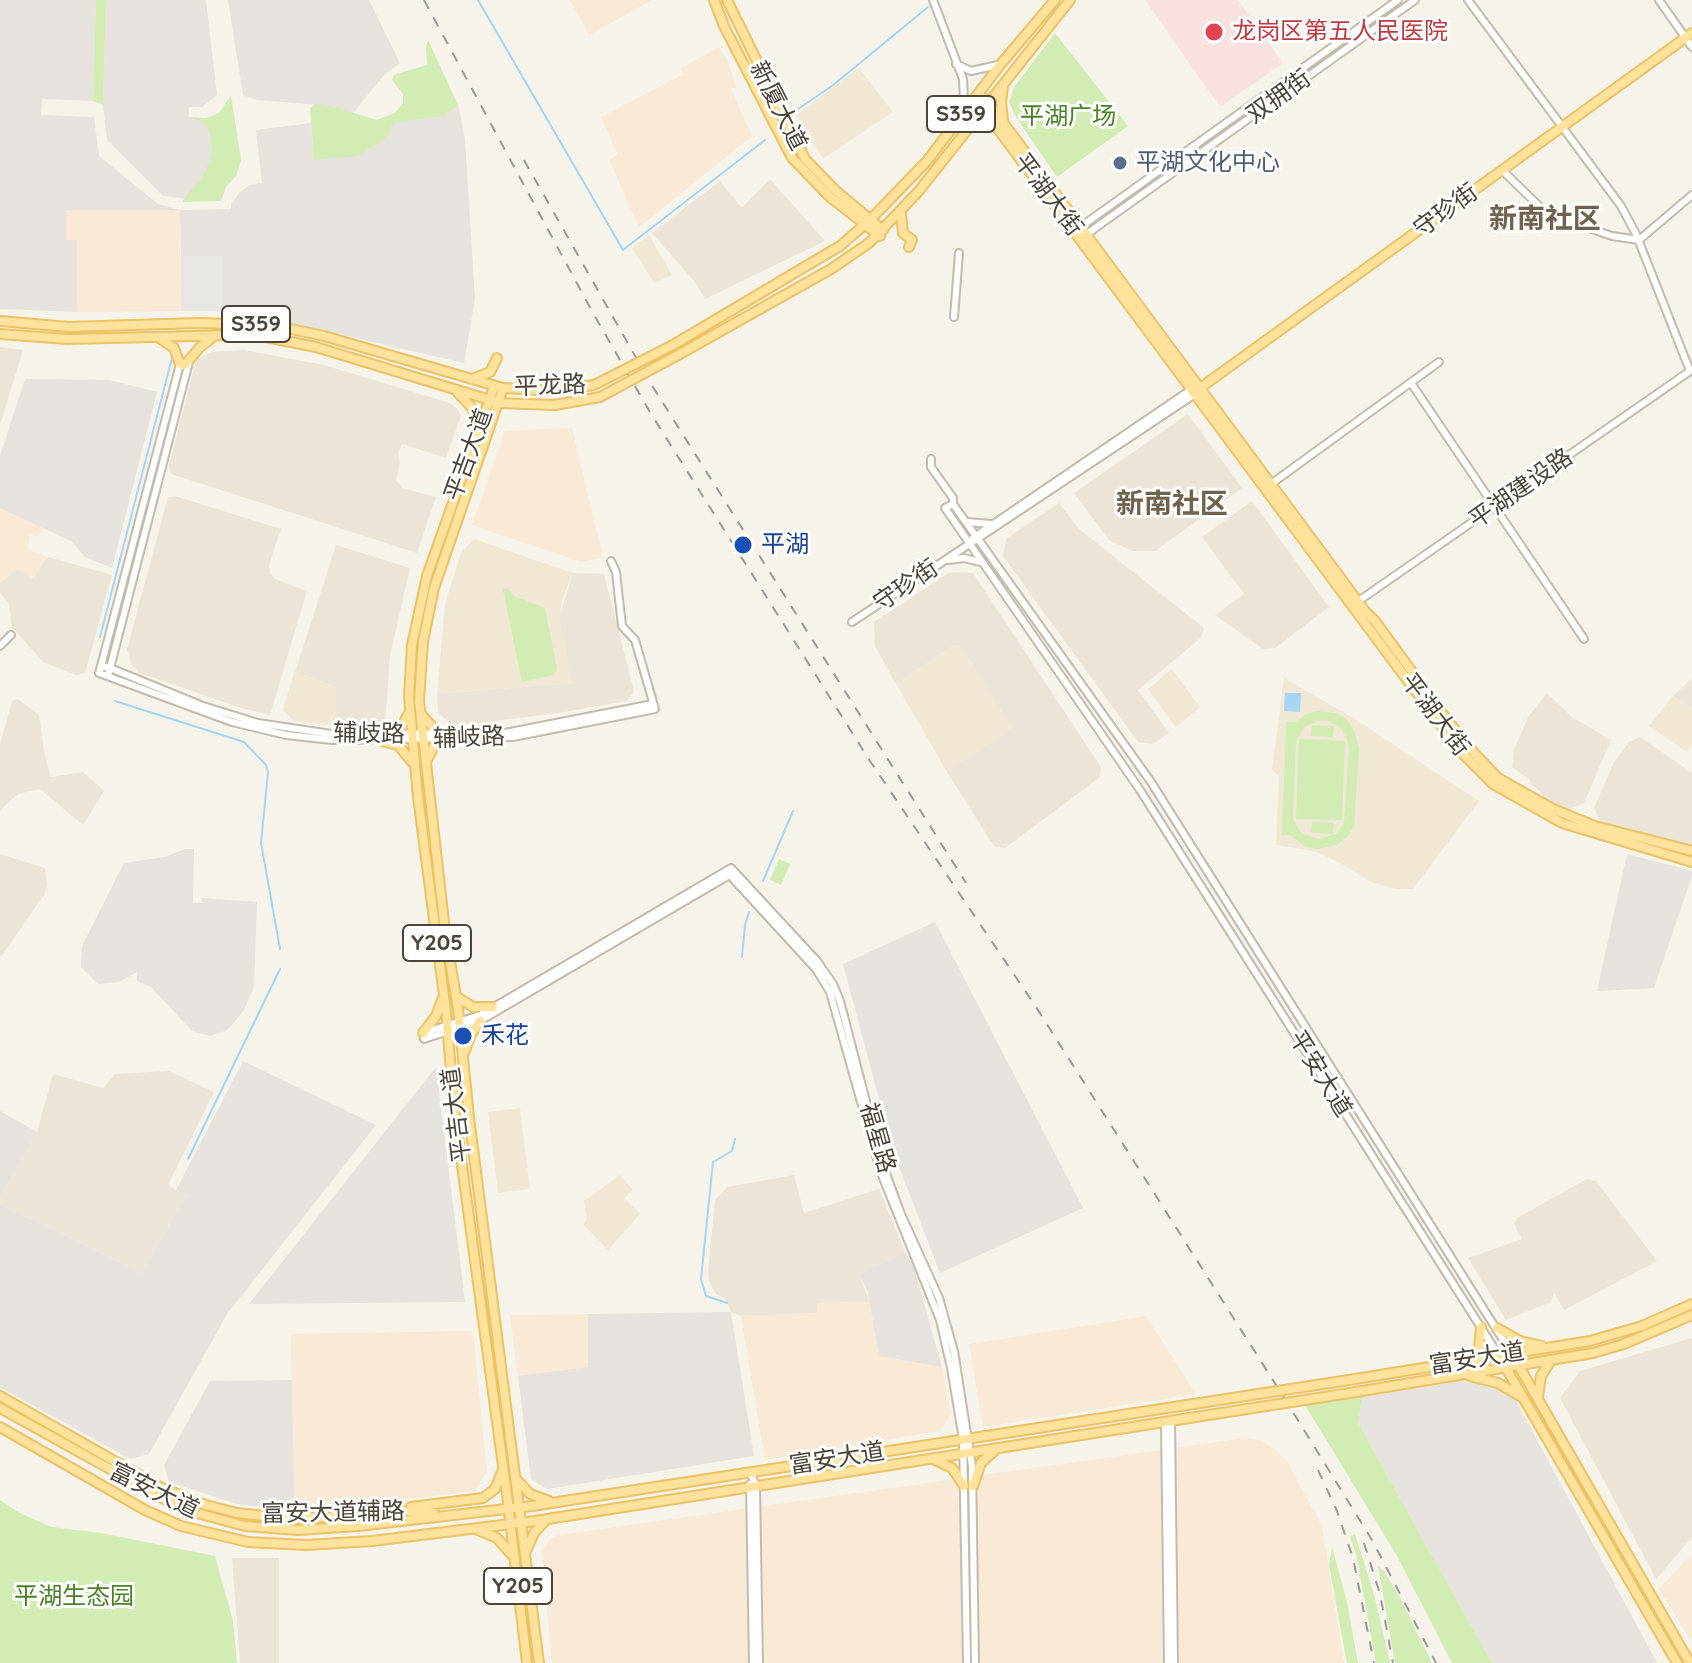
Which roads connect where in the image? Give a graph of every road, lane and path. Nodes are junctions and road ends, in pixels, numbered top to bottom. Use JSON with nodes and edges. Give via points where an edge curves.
{"nodes":[{"id":1,"x":714,"y":0,"type":"edge"},
{"id":2,"x":727,"y":0,"type":"edge"},
{"id":3,"x":933,"y":0,"type":"edge"},
{"id":4,"x":1055,"y":0,"type":"edge"},
{"id":5,"x":1070,"y":0,"type":"edge"},
{"id":6,"x":1415,"y":0,"type":"edge"},
{"id":7,"x":1468,"y":0,"type":"edge"},
{"id":8,"x":1659,"y":0,"type":"edge"},
{"id":9,"x":1396,"y":1,"type":"edge"},
{"id":10,"x":1396,"y":13,"type":"junction"},
{"id":11,"x":1689,"y":36,"type":"edge"},
{"id":12,"x":1692,"y":47,"type":"edge"},
{"id":13,"x":956,"y":64,"type":"junction"},
{"id":14,"x":1000,"y":65,"type":"junction"},
{"id":15,"x":1007,"y":79,"type":"junction"},
{"id":16,"x":978,"y":94,"type":"junction"},
{"id":17,"x":986,"y":106,"type":"junction"},
{"id":18,"x":956,"y":122,"type":"junction"},
{"id":19,"x":1005,"y":125,"type":"junction"},
{"id":20,"x":1561,"y":128,"type":"junction"},
{"id":21,"x":1502,"y":170,"type":"junction"},
{"id":22,"x":1692,"y":195,"type":"edge"},
{"id":23,"x":903,"y":209,"type":"junction"},
{"id":24,"x":867,"y":223,"type":"junction"},
{"id":25,"x":1081,"y":231,"type":"junction"},
{"id":26,"x":880,"y":234,"type":"junction"},
{"id":27,"x":1639,"y":240,"type":"junction"},
{"id":28,"x":911,"y":244,"type":"dead end"},
{"id":29,"x":959,"y":253,"type":"dead end"},
{"id":30,"x":954,"y":317,"type":"dead end"},
{"id":31,"x":0,"y":321,"type":"edge"},
{"id":32,"x":0,"y":334,"type":"edge"},
{"id":33,"x":221,"y":335,"type":"junction"},
{"id":34,"x":154,"y":336,"type":"junction"},
{"id":35,"x":497,"y":358,"type":"dead end"},
{"id":36,"x":1439,"y":362,"type":"dead end"},
{"id":37,"x":184,"y":363,"type":"junction"},
{"id":38,"x":1690,"y":371,"type":"edge"},
{"id":39,"x":466,"y":379,"type":"junction"},
{"id":40,"x":1411,"y":383,"type":"junction"},
{"id":41,"x":499,"y":387,"type":"junction"},
{"id":42,"x":451,"y":389,"type":"junction"},
{"id":43,"x":1196,"y":390,"type":"junction"},
{"id":44,"x":489,"y":400,"type":"junction"},
{"id":45,"x":500,"y":403,"type":"junction"},
{"id":46,"x":477,"y":435,"type":"junction"},
{"id":47,"x":931,"y":463,"type":"dead end"},
{"id":48,"x":1271,"y":484,"type":"junction"},
{"id":49,"x":953,"y":504,"type":"junction"},
{"id":50,"x":1495,"y":507,"type":"junction"},
{"id":51,"x":965,"y":521,"type":"junction"},
{"id":52,"x":994,"y":526,"type":"junction"},
{"id":53,"x":977,"y":538,"type":"junction"},
{"id":54,"x":969,"y":543,"type":"junction"},
{"id":55,"x":991,"y":556,"type":"junction"},
{"id":56,"x":945,"y":560,"type":"junction"},
{"id":57,"x":611,"y":561,"type":"dead end"},
{"id":58,"x":983,"y":564,"type":"junction"},
{"id":59,"x":1354,"y":601,"type":"junction"},
{"id":60,"x":852,"y":622,"type":"dead end"},
{"id":61,"x":11,"y":635,"type":"dead end"},
{"id":62,"x":1584,"y":639,"type":"dead end"},
{"id":63,"x":0,"y":646,"type":"edge"},
{"id":64,"x":109,"y":672,"type":"junction"},
{"id":65,"x":415,"y":708,"type":"junction"},
{"id":66,"x":449,"y":737,"type":"junction"},
{"id":67,"x":384,"y":738,"type":"junction"},
{"id":68,"x":417,"y":738,"type":"junction"},
{"id":69,"x":425,"y":767,"type":"junction"},
{"id":70,"x":415,"y":771,"type":"junction"},
{"id":71,"x":1173,"y":818,"type":"junction"},
{"id":72,"x":1162,"y":825,"type":"junction"},
{"id":73,"x":1692,"y":851,"type":"edge"},
{"id":74,"x":1692,"y":862,"type":"edge"},
{"id":75,"x":731,"y":872,"type":"junction"},
{"id":76,"x":452,"y":972,"type":"junction"},
{"id":77,"x":441,"y":973,"type":"junction"},
{"id":78,"x":443,"y":991,"type":"junction"},
{"id":79,"x":456,"y":995,"type":"junction"},
{"id":80,"x":493,"y":1007,"type":"junction"},
{"id":81,"x":480,"y":1021,"type":"junction"},
{"id":82,"x":460,"y":1026,"type":"junction"},
{"id":83,"x":448,"y":1030,"type":"junction"},
{"id":84,"x":423,"y":1036,"type":"joint"},
{"id":85,"x":464,"y":1064,"type":"junction"},
{"id":86,"x":465,"y":1080,"type":"junction"},
{"id":87,"x":452,"y":1081,"type":"junction"},
{"id":88,"x":1692,"y":1304,"type":"edge"},
{"id":89,"x":1692,"y":1315,"type":"edge"},
{"id":90,"x":1481,"y":1327,"type":"junction"},
{"id":91,"x":1497,"y":1328,"type":"junction"},
{"id":92,"x":1555,"y":1347,"type":"junction"},
{"id":93,"x":1512,"y":1354,"type":"junction"},
{"id":94,"x":1499,"y":1356,"type":"junction"},
{"id":95,"x":1555,"y":1360,"type":"junction"},
{"id":96,"x":1466,"y":1361,"type":"junction"},
{"id":97,"x":1520,"y":1366,"type":"junction"},
{"id":98,"x":1507,"y":1368,"type":"junction"},
{"id":99,"x":1461,"y":1376,"type":"junction"},
{"id":100,"x":0,"y":1396,"type":"edge"},
{"id":101,"x":1525,"y":1400,"type":"junction"},
{"id":102,"x":1540,"y":1401,"type":"junction"},
{"id":103,"x":0,"y":1408,"type":"edge"},
{"id":104,"x":1168,"y":1422,"type":"junction"},
{"id":105,"x":0,"y":1427,"type":"edge"},
{"id":106,"x":1025,"y":1430,"type":"junction"},
{"id":107,"x":966,"y":1439,"type":"junction"},
{"id":108,"x":78,"y":1440,"type":"junction"},
{"id":109,"x":1026,"y":1444,"type":"junction"},
{"id":110,"x":1001,"y":1448,"type":"junction"},
{"id":111,"x":889,"y":1451,"type":"junction"},
{"id":112,"x":967,"y":1453,"type":"junction"},
{"id":113,"x":926,"y":1460,"type":"junction"},
{"id":114,"x":503,"y":1463,"type":"junction"},
{"id":115,"x":892,"y":1465,"type":"junction"},
{"id":116,"x":779,"y":1468,"type":"junction"},
{"id":117,"x":750,"y":1472,"type":"junction"},
{"id":118,"x":725,"y":1476,"type":"junction"},
{"id":119,"x":124,"y":1479,"type":"junction"},
{"id":120,"x":517,"y":1479,"type":"junction"},
{"id":121,"x":782,"y":1482,"type":"junction"},
{"id":122,"x":968,"y":1486,"type":"junction"},
{"id":123,"x":753,"y":1487,"type":"junction"},
{"id":124,"x":727,"y":1491,"type":"junction"},
{"id":125,"x":558,"y":1502,"type":"junction"},
{"id":126,"x":521,"y":1507,"type":"junction"},
{"id":127,"x":509,"y":1509,"type":"junction"},
{"id":128,"x":389,"y":1510,"type":"junction"},
{"id":129,"x":455,"y":1515,"type":"junction"},
{"id":130,"x":552,"y":1518,"type":"junction"},
{"id":131,"x":522,"y":1523,"type":"junction"},
{"id":132,"x":510,"y":1524,"type":"junction"},
{"id":133,"x":469,"y":1529,"type":"junction"},
{"id":134,"x":526,"y":1554,"type":"junction"},
{"id":135,"x":515,"y":1564,"type":"junction"},
{"id":136,"x":527,"y":1663,"type":"edge"},
{"id":137,"x":539,"y":1663,"type":"edge"},
{"id":138,"x":756,"y":1663,"type":"edge"},
{"id":139,"x":967,"y":1663,"type":"edge"},
{"id":140,"x":975,"y":1663,"type":"edge"},
{"id":141,"x":1171,"y":1663,"type":"edge"},
{"id":142,"x":1677,"y":1663,"type":"edge"},
{"id":143,"x":1690,"y":1663,"type":"edge"}],
"edges":[{"from":1,"to":24,"type":"main road","name":"新厦大道","via":[[792,158],[830,197]]},
{"from":2,"to":24,"type":"main road","name":"新厦大道","via":[[805,159]]},
{"from":3,"to":13,"type":"street"},
{"from":4,"to":14,"type":"main road","name":"平龙路","number":"S359"},
{"from":5,"to":15,"type":"main road","number":"S359"},
{"from":6,"to":10,"type":"street","name":"双拥街"},
{"from":7,"to":20,"type":"street"},
{"from":8,"to":11,"type":"street"},
{"from":9,"to":10,"type":"street"},
{"from":9,"to":25,"type":"street","name":"双拥街"},
{"from":10,"to":25,"type":"street","name":"双拥街"},
{"from":11,"to":12,"type":"street"},
{"from":11,"to":20,"type":"main road","name":"守珍街"},
{"from":13,"to":14,"type":"street","via":[[980,71]]},
{"from":13,"to":18,"type":"street","via":[[965,89]]},
{"from":14,"to":16,"type":"main road","name":"平龙路","number":"S359"},
{"from":15,"to":17,"type":"main road","number":"S359"},
{"from":15,"to":19,"type":"main road","via":[[1001,102]]},
{"from":16,"to":17,"type":"main road","name":"平湖大街"},
{"from":16,"to":18,"type":"main road","name":"平龙路","number":"S359"},
{"from":17,"to":19,"type":"main road","name":"平湖大街"},
{"from":17,"to":23,"type":"main road","name":"平龙路","number":"S359"},
{"from":17,"to":25,"type":"main road","name":"平湖大街"},
{"from":18,"to":24,"type":"main road","name":"平龙路","number":"S359","via":[[927,161]]},
{"from":19,"to":25,"type":"main road","name":"平湖大街"},
{"from":20,"to":21,"type":"main road","name":"守珍街"},
{"from":20,"to":27,"type":"street","via":[[1621,206]]},
{"from":21,"to":27,"type":"street","via":[[1556,217]]},
{"from":21,"to":43,"type":"main road","name":"守珍街"},
{"from":22,"to":27,"type":"street"},
{"from":23,"to":26,"type":"main road","name":"平龙路","number":"S359"},
{"from":23,"to":28,"type":"main road","via":[[901,226]]},
{"from":24,"to":26,"type":"main road","name":"新厦大道"},
{"from":24,"to":41,"type":"main road","name":"平龙路","number":"S359","bridge":true,"via":[[840,246],[673,345],[594,385],[556,391]]},
{"from":25,"to":43,"type":"main road","name":"平湖大街"},
{"from":26,"to":45,"type":"main road","name":"平龙路","number":"S359","bridge":true,"via":[[831,269],[600,397],[555,405]]},
{"from":27,"to":38,"type":"street"},
{"from":29,"to":30,"type":"street"},
{"from":31,"to":39,"type":"main road","name":"平龙路","number":"S359","via":[[69,327],[272,325]]},
{"from":32,"to":34,"type":"main road","name":"平龙路","number":"S359","via":[[67,339]]},
{"from":33,"to":34,"type":"main road","name":"平龙路","number":"S359"},
{"from":33,"to":37,"type":"main road","via":[[204,342]]},
{"from":33,"to":42,"type":"main road","name":"平龙路","number":"S359","via":[[297,342]]},
{"from":34,"to":37,"type":"main road","via":[[174,348]]},
{"from":35,"to":39,"type":"main road","via":[[490,372]]},
{"from":36,"to":40,"type":"street"},
{"from":37,"to":64,"type":"street"},
{"from":37,"to":64,"type":"street","name":"辅歧路","via":[[100,669]]},
{"from":38,"to":50,"type":"street","name":"平湖建设路"},
{"from":39,"to":41,"type":"main road","name":"平龙路","number":"S359"},
{"from":40,"to":48,"type":"street"},
{"from":40,"to":50,"type":"street"},
{"from":41,"to":44,"type":"main road","name":"平吉大道","number":"Y205"},
{"from":41,"to":45,"type":"main road","name":"平吉大道","number":"Y205"},
{"from":42,"to":44,"type":"main road","name":"平龙路","number":"S359"},
{"from":42,"to":46,"type":"main road","via":[[473,409]]},
{"from":43,"to":48,"type":"main road","name":"平湖大街"},
{"from":43,"to":52,"type":"street","name":"守珍街"},
{"from":43,"to":59,"type":"main road","name":"平湖大街"},
{"from":44,"to":45,"type":"main road","name":"平龙路","number":"S359"},
{"from":44,"to":46,"type":"main road","name":"平吉大道","number":"Y205"},
{"from":45,"to":65,"type":"main road","name":"平吉大道","number":"Y205","via":[[434,588]]},
{"from":46,"to":65,"type":"main road","name":"平吉大道","number":"Y205","via":[[422,593],[412,645]]},
{"from":47,"to":49,"type":"street","name":"平安大道"},
{"from":48,"to":59,"type":"main road","name":"平湖大街"},
{"from":49,"to":51,"type":"street","name":"平安大道"},
{"from":49,"to":54,"type":"street","name":"平安大道","via":[[945,508]]},
{"from":50,"to":59,"type":"street","name":"平湖建设路"},
{"from":50,"to":62,"type":"street"},
{"from":51,"to":52,"type":"street"},
{"from":51,"to":53,"type":"street","name":"平安大道"},
{"from":52,"to":53,"type":"street","name":"守珍街"},
{"from":52,"to":55,"type":"street"},
{"from":53,"to":54,"type":"street","name":"守珍街"},
{"from":53,"to":55,"type":"street","name":"平安大道"},
{"from":54,"to":56,"type":"street","name":"守珍街"},
{"from":54,"to":58,"type":"street","name":"平安大道"},
{"from":55,"to":71,"type":"street","name":"平安大道"},
{"from":56,"to":58,"type":"street"},
{"from":56,"to":60,"type":"street","name":"守珍街"},
{"from":57,"to":66,"type":"street","via":[[622,626],[635,640],[654,706],[519,731]]},
{"from":58,"to":72,"type":"street","name":"平安大道"},
{"from":59,"to":73,"type":"main road","name":"平湖大街","via":[[1498,778],[1595,826]]},
{"from":59,"to":74,"type":"main road","name":"平湖大街","via":[[1447,736],[1493,784],[1562,823]]},
{"from":61,"to":63,"type":"street"},
{"from":64,"to":67,"type":"street","name":"辅歧路","via":[[258,723]]},
{"from":65,"to":66,"type":"main road"},
{"from":65,"to":67,"type":"main road"},
{"from":65,"to":68,"type":"main road","name":"平吉大道","number":"Y205"},
{"from":66,"to":68,"type":"street","name":"辅岐路"},
{"from":66,"to":69,"type":"main road","via":[[431,749]]},
{"from":67,"to":68,"type":"street","name":"辅歧路"},
{"from":67,"to":70,"type":"main road","via":[[403,749]]},
{"from":68,"to":69,"type":"main road","name":"平吉大道","number":"Y205"},
{"from":68,"to":70,"type":"main road","name":"平吉大道","number":"Y205"},
{"from":69,"to":76,"type":"main road","name":"平吉大道","number":"Y205"},
{"from":70,"to":77,"type":"main road","name":"平吉大道","number":"Y205"},
{"from":71,"to":72,"type":"street"},
{"from":71,"to":91,"type":"street","name":"平安大道"},
{"from":72,"to":90,"type":"street","name":"平安大道"},
{"from":75,"to":80,"type":"street"},
{"from":75,"to":81,"type":"street"},
{"from":75,"to":107,"type":"street","name":"福星路","via":[[817,961],[836,992],[882,1163],[945,1317],[958,1368]]},
{"from":76,"to":77,"type":"main road"},
{"from":76,"to":79,"type":"main road","name":"平吉大道","number":"Y205"},
{"from":77,"to":78,"type":"main road","name":"平吉大道","number":"Y205"},
{"from":78,"to":83,"type":"main road","name":"平吉大道","number":"Y205"},
{"from":78,"to":84,"type":"main road","via":[[439,1011]]},
{"from":79,"to":80,"type":"main road","via":[[473,1007]]},
{"from":79,"to":82,"type":"main road","name":"平吉大道","number":"Y205"},
{"from":80,"to":82,"type":"street"},
{"from":81,"to":82,"type":"street"},
{"from":81,"to":85,"type":"main road"},
{"from":82,"to":83,"type":"street"},
{"from":82,"to":85,"type":"main road","name":"平吉大道","number":"Y205"},
{"from":83,"to":84,"type":"street"},
{"from":83,"to":87,"type":"main road","name":"平吉大道","number":"Y205"},
{"from":85,"to":86,"type":"main road","name":"平吉大道","number":"Y205"},
{"from":86,"to":87,"type":"main road"},
{"from":86,"to":120,"type":"main road","name":"平吉大道","number":"Y205"},
{"from":87,"to":114,"type":"main road","name":"平吉大道","number":"Y205"},
{"from":88,"to":92,"type":"main road","name":"富安大道","via":[[1625,1332]]},
{"from":89,"to":95,"type":"main road","name":"富安大道","via":[[1624,1344]]},
{"from":90,"to":94,"type":"street","name":"平安大道"},
{"from":90,"to":96,"type":"main road","via":[[1479,1348]]},
{"from":91,"to":92,"type":"main road","via":[[1529,1343]]},
{"from":91,"to":93,"type":"street","name":"平安大道"},
{"from":92,"to":93,"type":"main road","name":"富安大道"},
{"from":93,"to":94,"type":"main road","name":"富安大道"},
{"from":93,"to":97,"type":"main road","name":"平安大道"},
{"from":94,"to":96,"type":"main road","name":"富安大道"},
{"from":94,"to":98,"type":"main road","name":"平安大道"},
{"from":95,"to":97,"type":"main road","name":"富安大道"},
{"from":95,"to":102,"type":"main road","via":[[1541,1376]]},
{"from":96,"to":106,"type":"main road","name":"富安大道","bridge":true},
{"from":97,"to":98,"type":"main road","name":"富安大道"},
{"from":97,"to":102,"type":"main road","name":"平安大道"},
{"from":98,"to":99,"type":"main road","name":"富安大道"},
{"from":98,"to":101,"type":"main road","name":"平安大道"},
{"from":99,"to":101,"type":"main road","via":[[1498,1383]]},
{"from":99,"to":104,"type":"main road","name":"富安大道","bridge":true},
{"from":100,"to":108,"type":"main road","name":"富安大道辅路"},
{"from":101,"to":142,"type":"main road","name":"平安大道"},
{"from":102,"to":143,"type":"main road","name":"平安大道"},
{"from":103,"to":119,"type":"main road","name":"富安大道"},
{"from":104,"to":109,"type":"main road","name":"富安大道"},
{"from":104,"to":141,"type":"street"},
{"from":105,"to":133,"type":"main road","name":"富安大道","via":[[145,1510],[219,1537],[306,1545]]},
{"from":106,"to":107,"type":"main road","name":"富安大道"},
{"from":106,"to":109,"type":"main road"},
{"from":107,"to":111,"type":"main road","name":"富安大道"},
{"from":107,"to":112,"type":"street","name":"福星路"},
{"from":108,"to":119,"type":"main road"},
{"from":108,"to":128,"type":"main road","name":"富安大道辅路","via":[[176,1495],[229,1511],[302,1518]]},
{"from":109,"to":110,"type":"main road","name":"富安大道"},
{"from":110,"to":112,"type":"main road","name":"富安大道"},
{"from":110,"to":122,"type":"main road","via":[[981,1463]]},
{"from":111,"to":115,"type":"main road"},
{"from":111,"to":116,"type":"main road","name":"富安大道"},
{"from":112,"to":113,"type":"main road","name":"富安大道"},
{"from":112,"to":122,"type":"street","name":"福星路"},
{"from":113,"to":115,"type":"main road","name":"富安大道"},
{"from":113,"to":122,"type":"main road","via":[[947,1464]]},
{"from":114,"to":127,"type":"main road","name":"平吉大道","number":"Y205"},
{"from":114,"to":128,"type":"main road","via":[[499,1483],[483,1498]]},
{"from":115,"to":121,"type":"main road","name":"富安大道"},
{"from":116,"to":117,"type":"main road","name":"富安大道"},
{"from":116,"to":121,"type":"main road"},
{"from":117,"to":118,"type":"main road","name":"富安大道"},
{"from":117,"to":123,"type":"street"},
{"from":118,"to":124,"type":"main road"},
{"from":118,"to":125,"type":"main road","name":"富安大道"},
{"from":119,"to":129,"type":"main road","name":"富安大道","via":[[182,1509],[262,1528],[336,1528]]},
{"from":120,"to":125,"type":"main road","via":[[535,1497]]},
{"from":120,"to":126,"type":"main road","name":"平吉大道","number":"Y205"},
{"from":121,"to":123,"type":"main road","name":"富安大道"},
{"from":122,"to":139,"type":"street"},
{"from":122,"to":140,"type":"street"},
{"from":123,"to":124,"type":"main road","name":"富安大道"},
{"from":123,"to":138,"type":"street"},
{"from":124,"to":130,"type":"main road","name":"富安大道"},
{"from":125,"to":126,"type":"main road","name":"富安大道"},
{"from":126,"to":127,"type":"main road","name":"富安大道"},
{"from":126,"to":131,"type":"main road","name":"平吉大道","number":"Y205"},
{"from":127,"to":129,"type":"main road","name":"富安大道"},
{"from":127,"to":132,"type":"main road","name":"平吉大道","number":"Y205"},
{"from":128,"to":129,"type":"main road","name":"富安大道辅路"},
{"from":130,"to":131,"type":"main road","name":"富安大道"},
{"from":130,"to":134,"type":"main road","via":[[534,1533]]},
{"from":131,"to":132,"type":"main road","name":"富安大道"},
{"from":131,"to":134,"type":"main road","name":"平吉大道","number":"Y205"},
{"from":132,"to":133,"type":"main road","name":"富安大道"},
{"from":132,"to":135,"type":"main road","name":"平吉大道","number":"Y205"},
{"from":133,"to":135,"type":"main road","via":[[497,1538]]},
{"from":134,"to":137,"type":"main road","name":"平吉大道","number":"Y205"},
{"from":135,"to":136,"type":"main road","name":"平吉大道","number":"Y205"}]}
